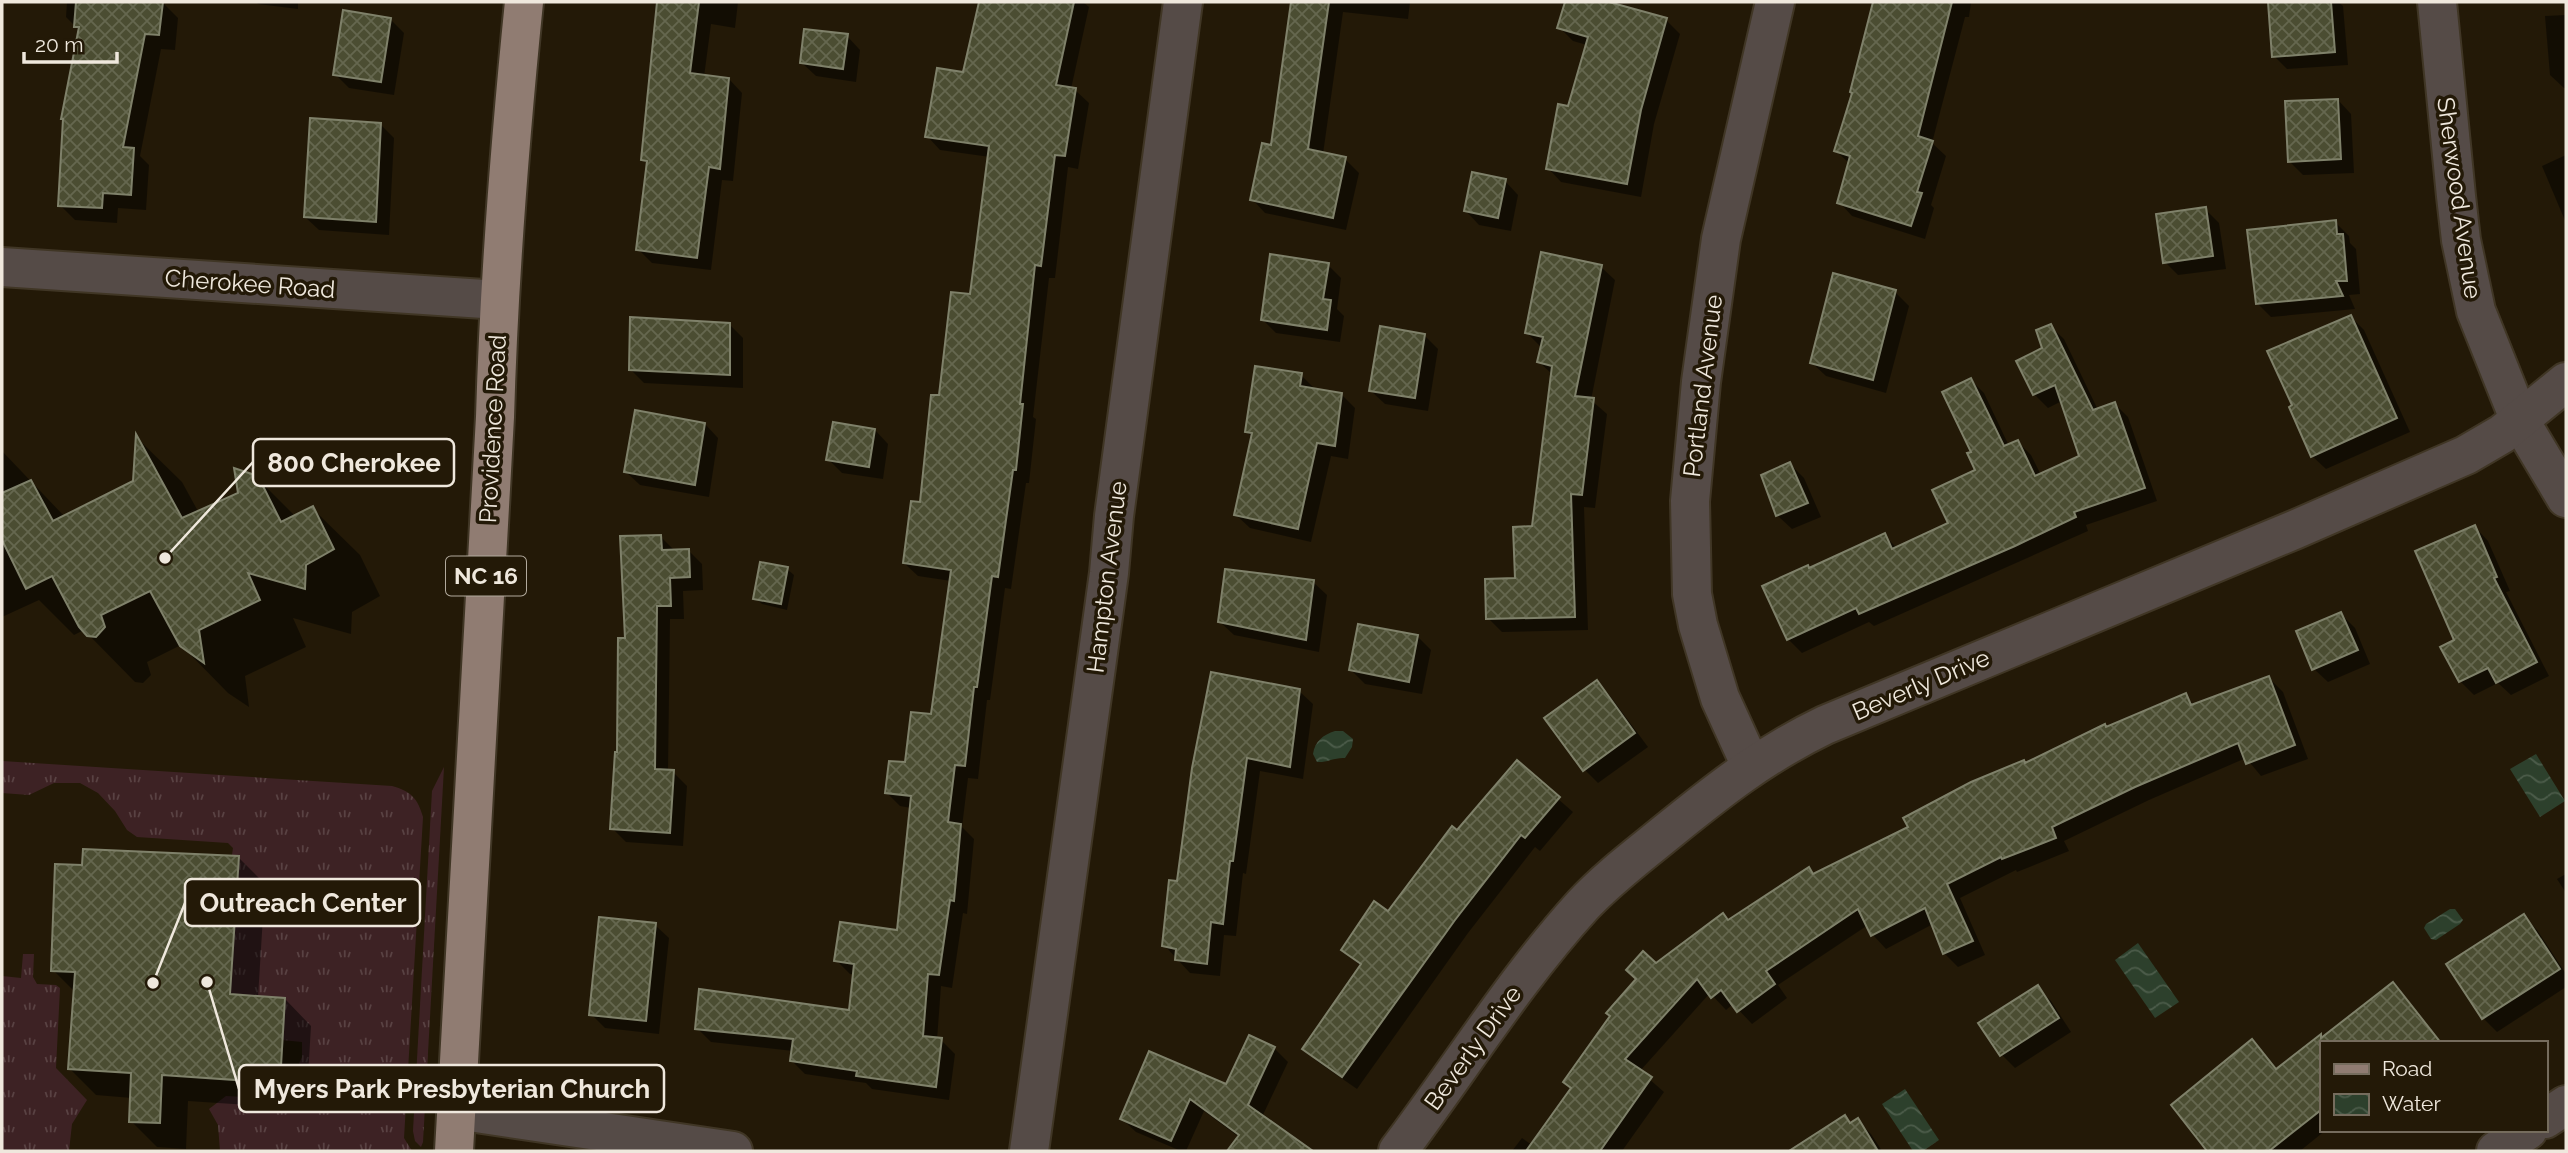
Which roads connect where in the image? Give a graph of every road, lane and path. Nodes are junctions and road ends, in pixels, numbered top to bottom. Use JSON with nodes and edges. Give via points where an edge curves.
{"nodes":[{"id":1,"x":524,"y":2,"type":"edge"},
{"id":2,"x":1183,"y":2,"type":"edge"},
{"id":3,"x":1775,"y":2,"type":"edge"},
{"id":4,"x":2437,"y":2,"type":"edge"},
{"id":5,"x":2,"y":267,"type":"edge"},
{"id":6,"x":499,"y":300,"type":"junction"},
{"id":7,"x":2566,"y":382,"type":"edge"},
{"id":8,"x":2520,"y":421,"type":"junction"},
{"id":9,"x":2566,"y":498,"type":"edge"},
{"id":10,"x":1751,"y":766,"type":"junction"},
{"id":11,"x":2566,"y":1105,"type":"edge"},
{"id":12,"x":456,"y":1110,"type":"junction"},
{"id":13,"x":2547,"y":1118,"type":"edge"},
{"id":14,"x":2525,"y":1132,"type":"edge"},
{"id":15,"x":453,"y":1151,"type":"edge"},
{"id":16,"x":733,"y":1151,"type":"edge"},
{"id":17,"x":1029,"y":1151,"type":"edge"},
{"id":18,"x":1398,"y":1151,"type":"edge"},
{"id":19,"x":2496,"y":1151,"type":"edge"}],
"edges":[{"from":1,"to":6,"type":"main road","name":"Providence Road","number":"NC 16"},
{"from":2,"to":17,"type":"street","name":"Hampton Avenue"},
{"from":3,"to":10,"type":"street","name":"Portland Avenue","via":[[1721,239],[1690,500],[1692,594],[1698,625],[1720,698]]},
{"from":4,"to":8,"type":"street","name":"Sherwood Avenue","via":[[2461,240],[2486,341]]},
{"from":5,"to":6,"type":"street","name":"Cherokee Road"},
{"from":6,"to":12,"type":"main road","name":"Providence Road","number":"NC 16"},
{"from":7,"to":8,"type":"street","name":"Beverly Drive"},
{"from":8,"to":9,"type":"street","name":"Sherwood Avenue"},
{"from":8,"to":10,"type":"street","name":"Beverly Drive","via":[[2466,455],[1825,725]]},
{"from":10,"to":18,"type":"street","name":"Beverly Drive","via":[[1584,904],[1503,1004]]},
{"from":11,"to":13,"type":"street"},
{"from":12,"to":15,"type":"main road","name":"Providence Road","number":"NC 16"},
{"from":12,"to":16,"type":"street"},
{"from":14,"to":19,"type":"street"}]}
